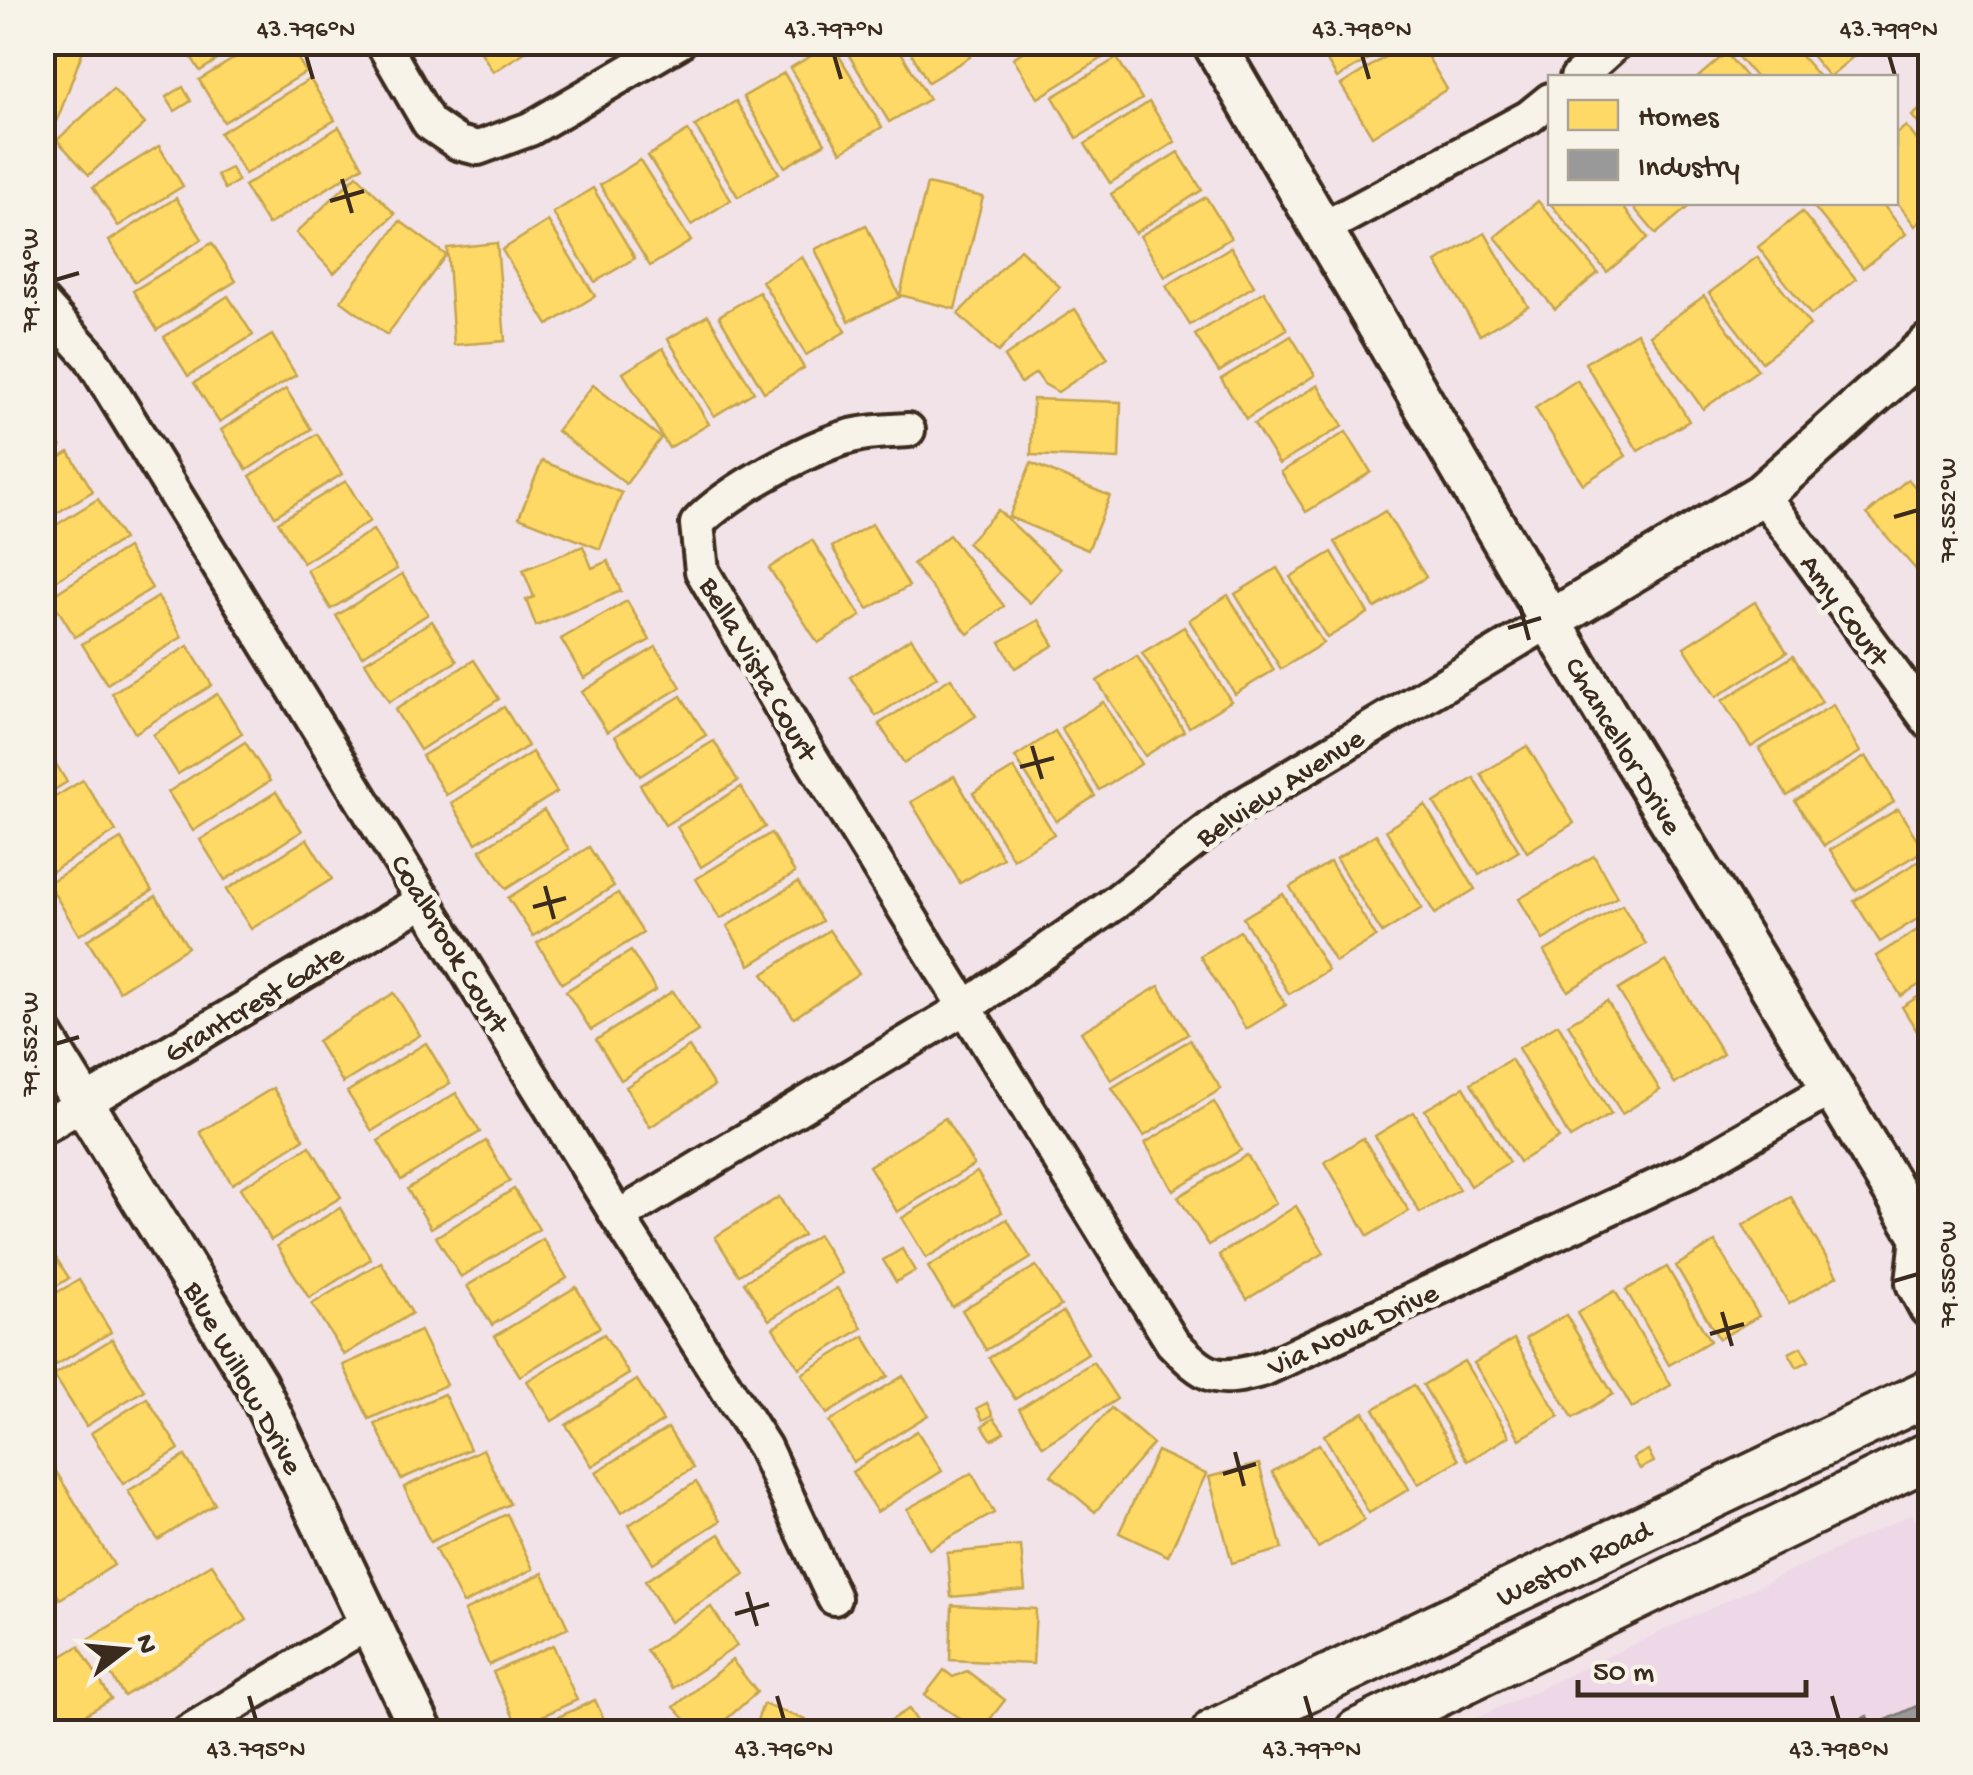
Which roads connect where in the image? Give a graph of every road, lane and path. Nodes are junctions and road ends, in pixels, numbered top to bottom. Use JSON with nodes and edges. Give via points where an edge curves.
{"nodes":[{"id":1,"x":382,"y":42,"type":"edge"},
{"id":2,"x":679,"y":42,"type":"edge"},
{"id":3,"x":1213,"y":42,"type":"edge"},
{"id":4,"x":1617,"y":42,"type":"edge"},
{"id":5,"x":1580,"y":75,"type":"edge"},
{"id":6,"x":1548,"y":102,"type":"edge"},
{"id":7,"x":1322,"y":229,"type":"junction"},
{"id":8,"x":42,"y":302,"type":"edge"},
{"id":9,"x":1930,"y":344,"type":"edge"},
{"id":10,"x":908,"y":430,"type":"dead end"},
{"id":11,"x":1762,"y":494,"type":"junction"},
{"id":12,"x":1550,"y":621,"type":"junction"},
{"id":13,"x":1930,"y":723,"type":"edge"},
{"id":14,"x":424,"y":900,"type":"junction"},
{"id":15,"x":966,"y":1008,"type":"junction"},
{"id":16,"x":42,"y":1036,"type":"edge"},
{"id":17,"x":1832,"y":1088,"type":"junction"},
{"id":18,"x":82,"y":1105,"type":"junction"},
{"id":19,"x":42,"y":1128,"type":"edge"},
{"id":20,"x":618,"y":1216,"type":"junction"},
{"id":21,"x":1926,"y":1238,"type":"edge"},
{"id":22,"x":1930,"y":1307,"type":"edge"},
{"id":23,"x":1930,"y":1392,"type":"edge"},
{"id":24,"x":1930,"y":1455,"type":"edge"},
{"id":25,"x":834,"y":1598,"type":"dead end"},
{"id":26,"x":371,"y":1621,"type":"junction"},
{"id":27,"x":188,"y":1732,"type":"edge"},
{"id":28,"x":422,"y":1732,"type":"edge"},
{"id":29,"x":1215,"y":1732,"type":"edge"},
{"id":30,"x":1358,"y":1732,"type":"edge"}],
"edges":[{"from":1,"to":2,"type":"street","via":[[429,123],[458,144],[478,148],[530,129]]},
{"from":3,"to":7,"type":"street","name":"Chancellor Drive"},
{"from":4,"to":5,"type":"street"},
{"from":6,"to":7,"type":"street"},
{"from":7,"to":12,"type":"street","name":"Chancellor Drive"},
{"from":8,"to":14,"type":"street","name":"Coalbrook Court","via":[[90,356]]},
{"from":9,"to":11,"type":"street","name":"Belview Avenue"},
{"from":10,"to":15,"type":"street","name":"Bella Vista Court","via":[[857,434],[789,462],[708,512],[696,538],[702,572]]},
{"from":11,"to":12,"type":"street","name":"Belview Avenue"},
{"from":11,"to":13,"type":"street","name":"Amy Court"},
{"from":12,"to":15,"type":"street","name":"Belview Avenue","via":[[1233,811]]},
{"from":12,"to":17,"type":"street","name":"Chancellor Drive"},
{"from":14,"to":18,"type":"street","name":"Grantcrest Gate"},
{"from":14,"to":20,"type":"street","name":"Coalbrook Court"},
{"from":15,"to":17,"type":"street","name":"Via Nova Drive","via":[[1172,1342],[1214,1378],[1264,1370],[1670,1180]]},
{"from":15,"to":20,"type":"street","name":"Belview Avenue"},
{"from":16,"to":18,"type":"street","name":"Blue Willow Drive"},
{"from":17,"to":21,"type":"street","name":"Chancellor Drive"},
{"from":18,"to":19,"type":"street","name":"Grantcrest Gate"},
{"from":18,"to":26,"type":"street","name":"Blue Willow Drive","via":[[256,1384]]},
{"from":20,"to":25,"type":"street","name":"Coalbrook Court","via":[[764,1446]]},
{"from":21,"to":22,"type":"street","name":"Chancellor Drive","via":[[1916,1283]]},
{"from":23,"to":29,"type":"main road","name":"Weston Road"},
{"from":24,"to":30,"type":"main road","name":"Weston Road"},
{"from":26,"to":27,"type":"street"},
{"from":26,"to":28,"type":"street","name":"Blue Willow Drive"}]}
